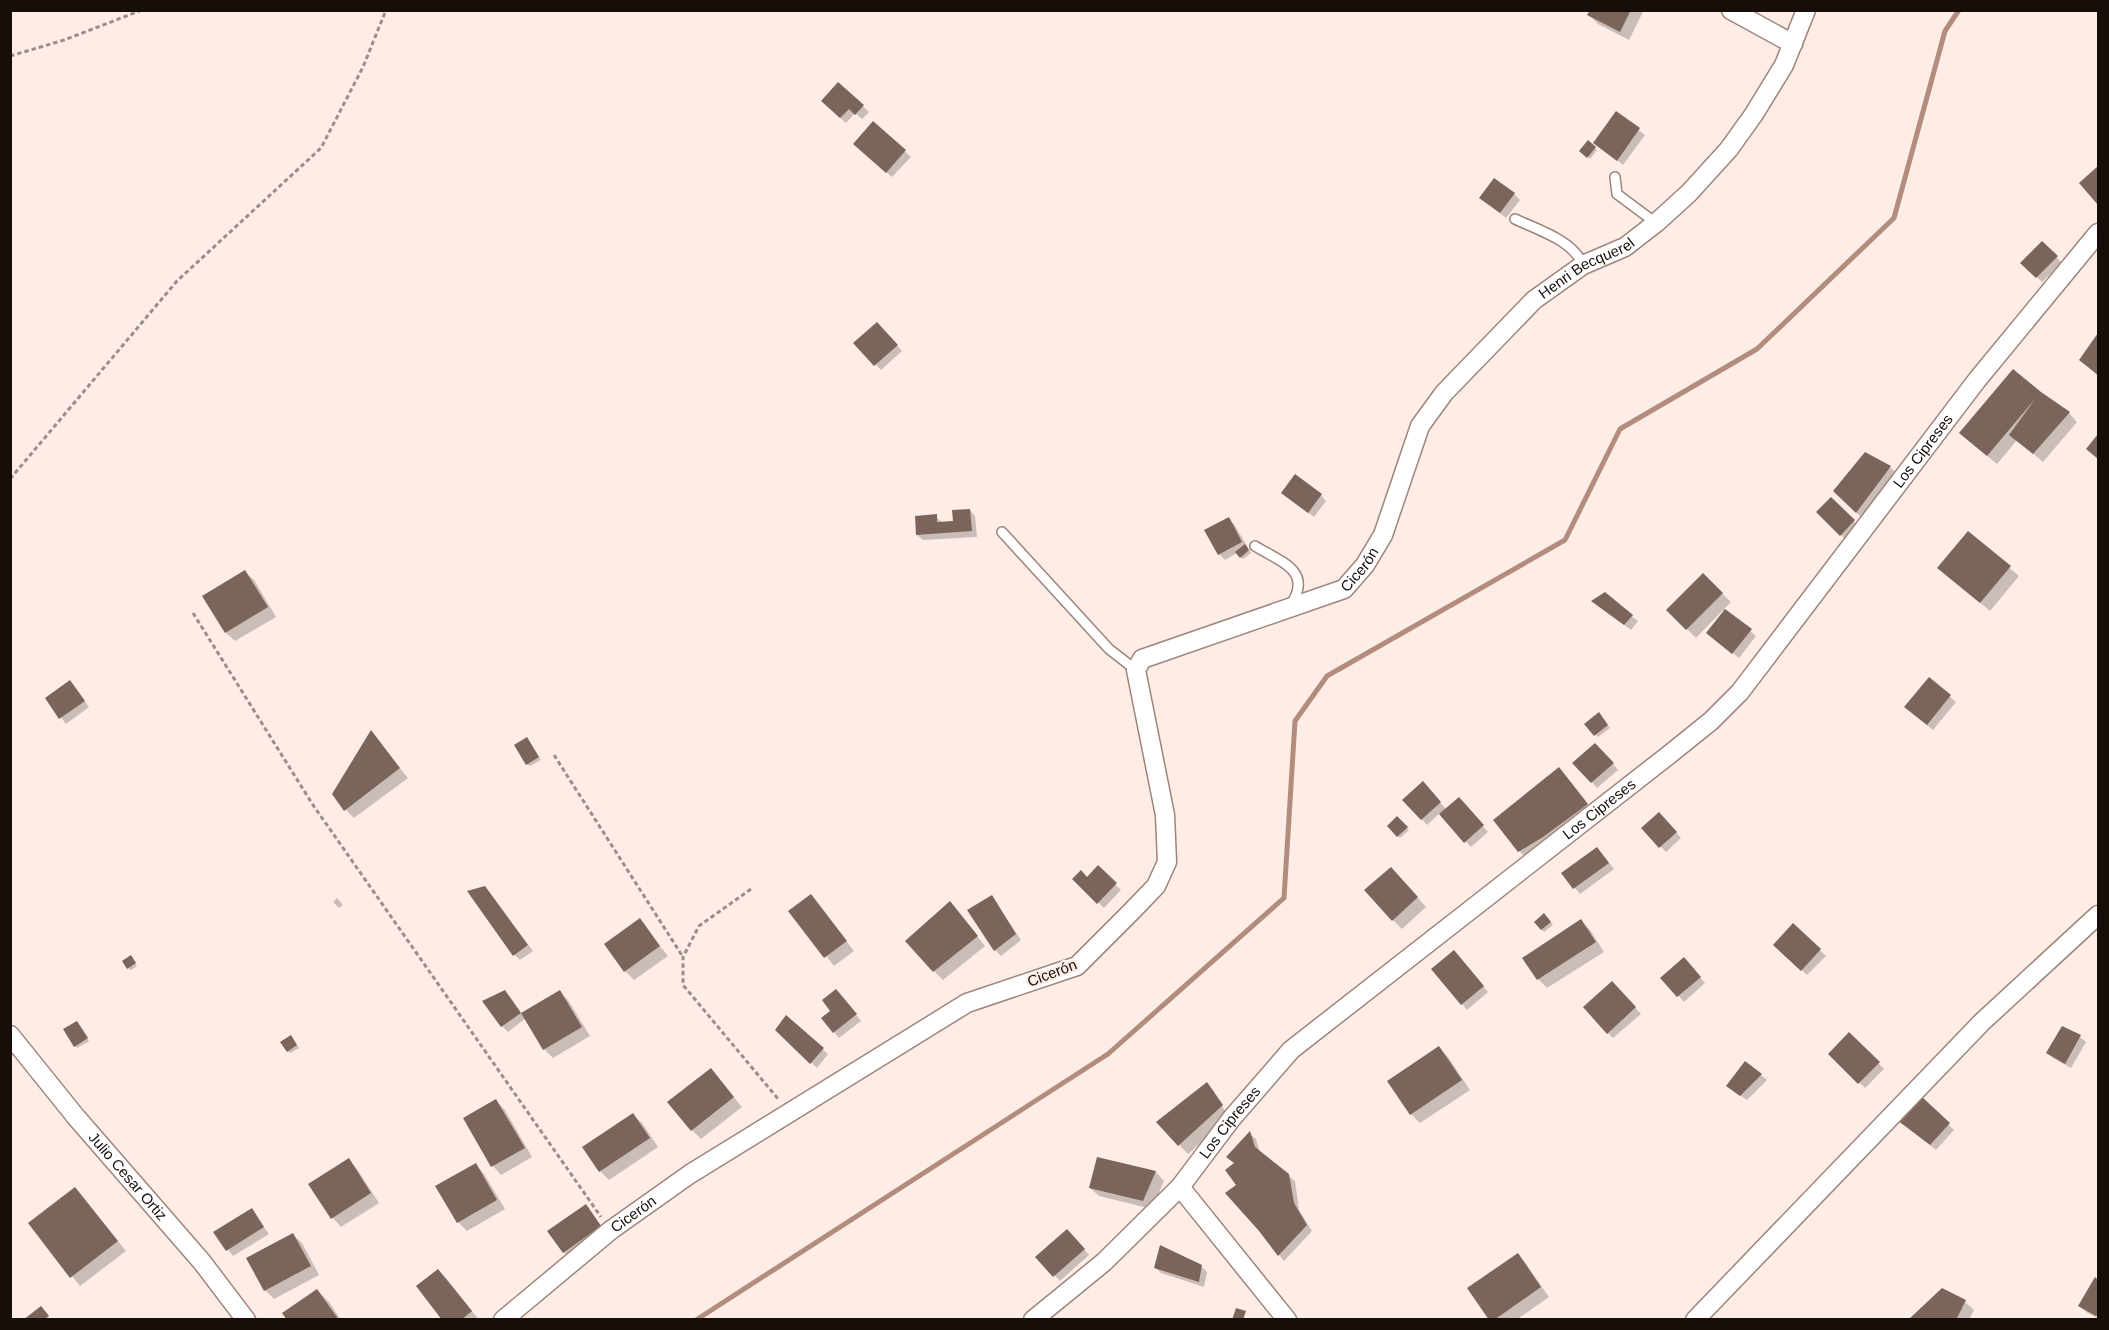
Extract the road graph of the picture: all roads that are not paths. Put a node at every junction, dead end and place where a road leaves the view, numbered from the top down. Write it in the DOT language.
graph roads {
  1 [pos="1731,10"];
  2 [pos="1806,10"];
  3 [pos="1793,44"];
  4 [pos="1615,177"];
  5 [pos="1515,219"];
  6 [pos="1656,223"];
  7 [pos="2098,233"];
  8 [pos="1583,265"];
  9 [pos="1002,532"];
  10 [pos="1383,535"];
  11 [pos="1255,546"];
  12 [pos="1288,608"];
  13 [pos="1136,670"];
  14 [pos="2098,915"];
  15 [pos="10,1035"];
  16 [pos="1180,1187"];
  17 [pos="246,1320"];
  18 [pos="504,1320"];
  19 [pos="1033,1320"];
  20 [pos="1287,1320"];
  21 [pos="1695,1320"];
  1 -- 3 [label="street"];
  2 -- 3 [label="street, Henri Becquerel"];
  3 -- 6 [label="street, Henri Becquerel"];
  4 -- 6 [label="lane"];
  5 -- 8 [label="lane"];
  6 -- 8 [label="street, Henri Becquerel"];
  7 -- 16 [label="street, Los Cipreses"];
  8 -- 10 [label="street, Henri Becquerel"];
  9 -- 13 [label="lane"];
  10 -- 12 [label="street, Cicerón"];
  11 -- 12 [label="lane"];
  12 -- 13 [label="street, Cicerón"];
  13 -- 18 [label="street, Cicerón"];
  14 -- 21 [label="street"];
  15 -- 17 [label="street, Julio Cesar Ortiz"];
  16 -- 19 [label="street, Los Cipreses"];
  16 -- 20 [label="street"];
}
